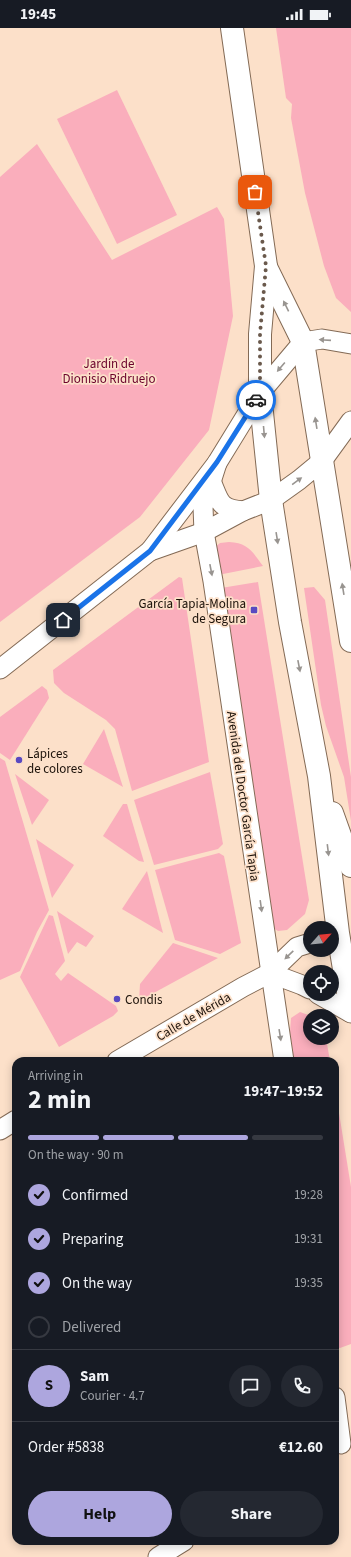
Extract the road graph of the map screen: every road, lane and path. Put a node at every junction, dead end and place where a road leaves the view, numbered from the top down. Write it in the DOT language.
graph roads {
  1 [pos="232,28"];
  2 [pos="266,266"];
  3 [pos="303,342"];
  4 [pos="350,346"];
  5 [pos="260,393"];
  6 [pos="351,421"];
  7 [pos="322,461"];
  8 [pos="217,462"];
  9 [pos="211,481"];
  10 [pos="271,500"];
  11 [pos="243,511"];
  12 [pos="204,532"];
  13 [pos="150,551"];
  14 [pos="351,641"];
  15 [pos="0,669"];
  16 [pos="319,776"];
  17 [pos="351,866"];
  18 [pos="334,921"];
  19 [pos="303,945"];
  20 [pos="339,954"];
  21 [pos="270,973"];
  22 [pos="303,986"];
  23 [pos="331,1001"];
  24 [pos="351,1012"];
  25 [pos="124,1057"];
  26 [pos="283,1057"];
  27 [pos="12,1122"];
  28 [pos="0,1130"];
  29 [pos="339,1415"];
  30 [pos="345,1442"];
  31 [pos="178,1545"];
  32 [pos="158,1557"];
  1 -- 2 [label="main road"];
  3 -- 2 [label="main road, one-way"];
  2 -- 5 [label="main road"];
  4 -- 3 [label="street, one-way"];
  3 -- 5 [label="street, one-way"];
  7 -- 3 [label="main road, one-way"];
  5 -- 8 [label="street"];
  5 -- 10 [label="main road, one-way"];
  6 -- 7 [label="street"];
  10 -- 7 [label="street, one-way"];
  14 -- 7 [label="main road, one-way"];
  8 -- 9 [label="street, Avenida del Doctor García Tapia"];
  8 -- 13 [label="street"];
  9 -- 11 [label="street"];
  9 -- 12 [label="street, Avenida del Doctor García Tapia"];
  10 -- 11 [label="street"];
  10 -- 16 [label="main road, one-way"];
  11 -- 12 [label="street"];
  12 -- 13 [label="street"];
  12 -- 21 [label="street, Avenida del Doctor García Tapia, one-way"];
  13 -- 15 [label="street"];
  16 -- 17 [label="main road"];
  16 -- 18 [label="main road, one-way"];
  19 -- 21 [label="street, Calle de Mérida, one-way"];
  20 -- 24 [label="main road"];
  21 -- 22 [label="street"];
  21 -- 25 [label="street, Calle de Mérida"];
  21 -- 26 [label="street, Avenida del Doctor García Tapia, one-way"];
  23 -- 24 [label="street"];
  27 -- 28 [label="street"];
  29 -- 30 [label="street"];
  31 -- 32 [label="street"];
}
